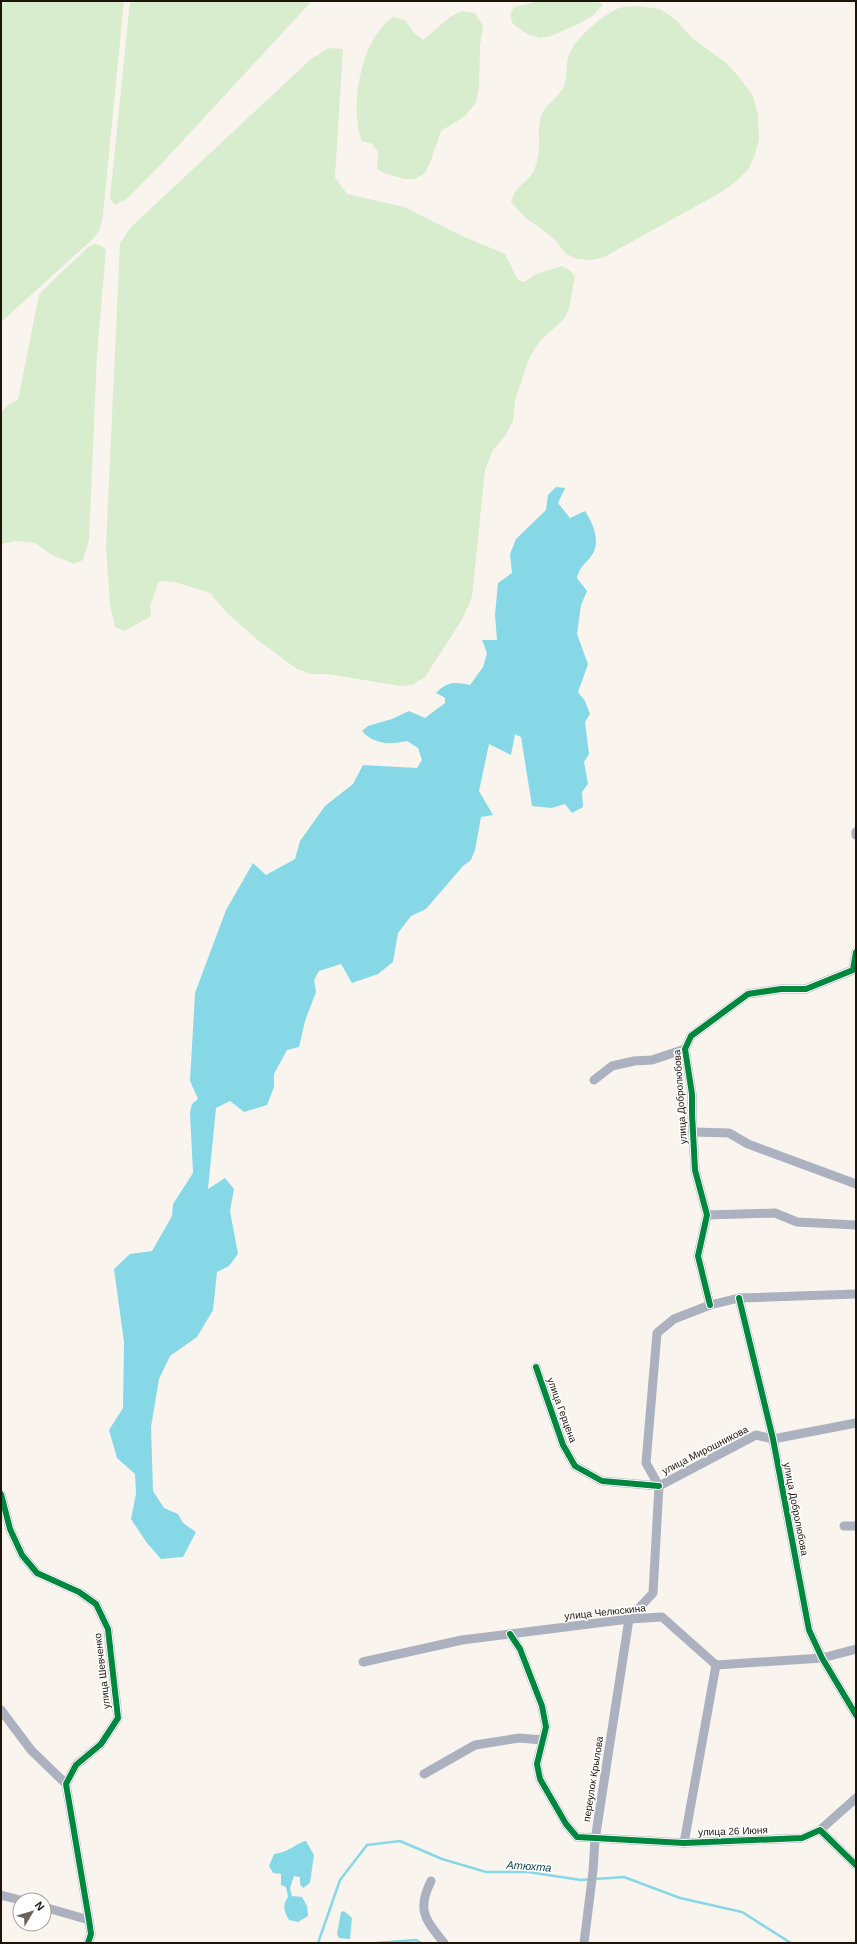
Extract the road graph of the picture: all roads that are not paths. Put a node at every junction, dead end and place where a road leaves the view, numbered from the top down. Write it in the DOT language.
graph roads {
  1 [pos="856,832"];
  2 [pos="856,835"];
  3 [pos="856,952"];
  4 [pos="854,973"];
  5 [pos="685,1049"];
  6 [pos="594,1080"];
  7 [pos="693,1132"];
  8 [pos="856,1184"];
  9 [pos="707,1214"];
  10 [pos="856,1226"];
  11 [pos="856,1294"];
  12 [pos="739,1298"];
  13 [pos="710,1305"];
  14 [pos="536,1367"];
  15 [pos="856,1423"];
  16 [pos="773,1439"];
  17 [pos="659,1486"];
  18 [pos="1,1494"];
  19 [pos="844,1526"];
  20 [pos="856,1526"];
  21 [pos="629,1618"];
  22 [pos="510,1634"];
  23 [pos="856,1649"];
  24 [pos="822,1658"];
  25 [pos="363,1662"];
  26 [pos="716,1665"];
  27 [pos="1,1710"];
  28 [pos="856,1715"];
  29 [pos="543,1740"];
  30 [pos="424,1774"];
  31 [pos="66,1784"];
  32 [pos="856,1798"];
  33 [pos="820,1830"];
  34 [pos="595,1840"];
  35 [pos="684,1843"];
  36 [pos="856,1865"];
  37 [pos="431,1881"];
  38 [pos="1,1895"];
  39 [pos="12,1898"];
  40 [pos="52,1909"];
  41 [pos="89,1920"];
  42 [pos="88,1943"];
  43 [pos="444,1943"];
  44 [pos="584,1943"];
  1 -- 2 [label="street"];
  3 -- 4 [label="street, улица Добролюбова"];
  4 -- 5 [label="street, улица Добролюбова"];
  5 -- 6 [label="street, улица Добролюбова"];
  5 -- 7 [label="street, улица Добролюбова"];
  7 -- 8 [label="street, улица Добролюбова"];
  7 -- 9 [label="street, улица Добролюбова"];
  9 -- 10 [label="street"];
  9 -- 13 [label="street, улица Добролюбова"];
  11 -- 12 [label="street"];
  12 -- 13 [label="street"];
  12 -- 16 [label="street, улица Добролюбова"];
  13 -- 17 [label="street"];
  14 -- 17 [label="street, улица Герцена"];
  15 -- 16 [label="street, улица Мирошникова"];
  16 -- 17 [label="street, улица Мирошникова"];
  16 -- 24 [label="street, улица Добролюбова"];
  17 -- 21 [label="street"];
  18 -- 31 [label="street, улица Шевченко"];
  19 -- 20 [label="street"];
  21 -- 22 [label="street, улица Челюскина"];
  21 -- 26 [label="street, улица Челюскина"];
  21 -- 34 [label="street, переулок Крылова"];
  22 -- 25 [label="street, улица Челюскина"];
  22 -- 29 [label="street, улица 26 Июня"];
  23 -- 24 [label="street"];
  24 -- 26 [label="street"];
  24 -- 28 [label="street, улица Добролюбова"];
  26 -- 35 [label="street"];
  27 -- 31 [label="street"];
  29 -- 30 [label="street"];
  29 -- 34 [label="street, улица 26 Июня"];
  31 -- 41 [label="street"];
  32 -- 33 [label="street, улица 26 Июня"];
  33 -- 35 [label="street, улица 26 Июня"];
  33 -- 36 [label="street"];
  34 -- 35 [label="street, улица 26 Июня"];
  34 -- 44 [label="street, переулок Крылова"];
  37 -- 43 [label="street"];
  38 -- 39 [label="street"];
  40 -- 41 [label="street"];
  41 -- 42 [label="street"];
}
